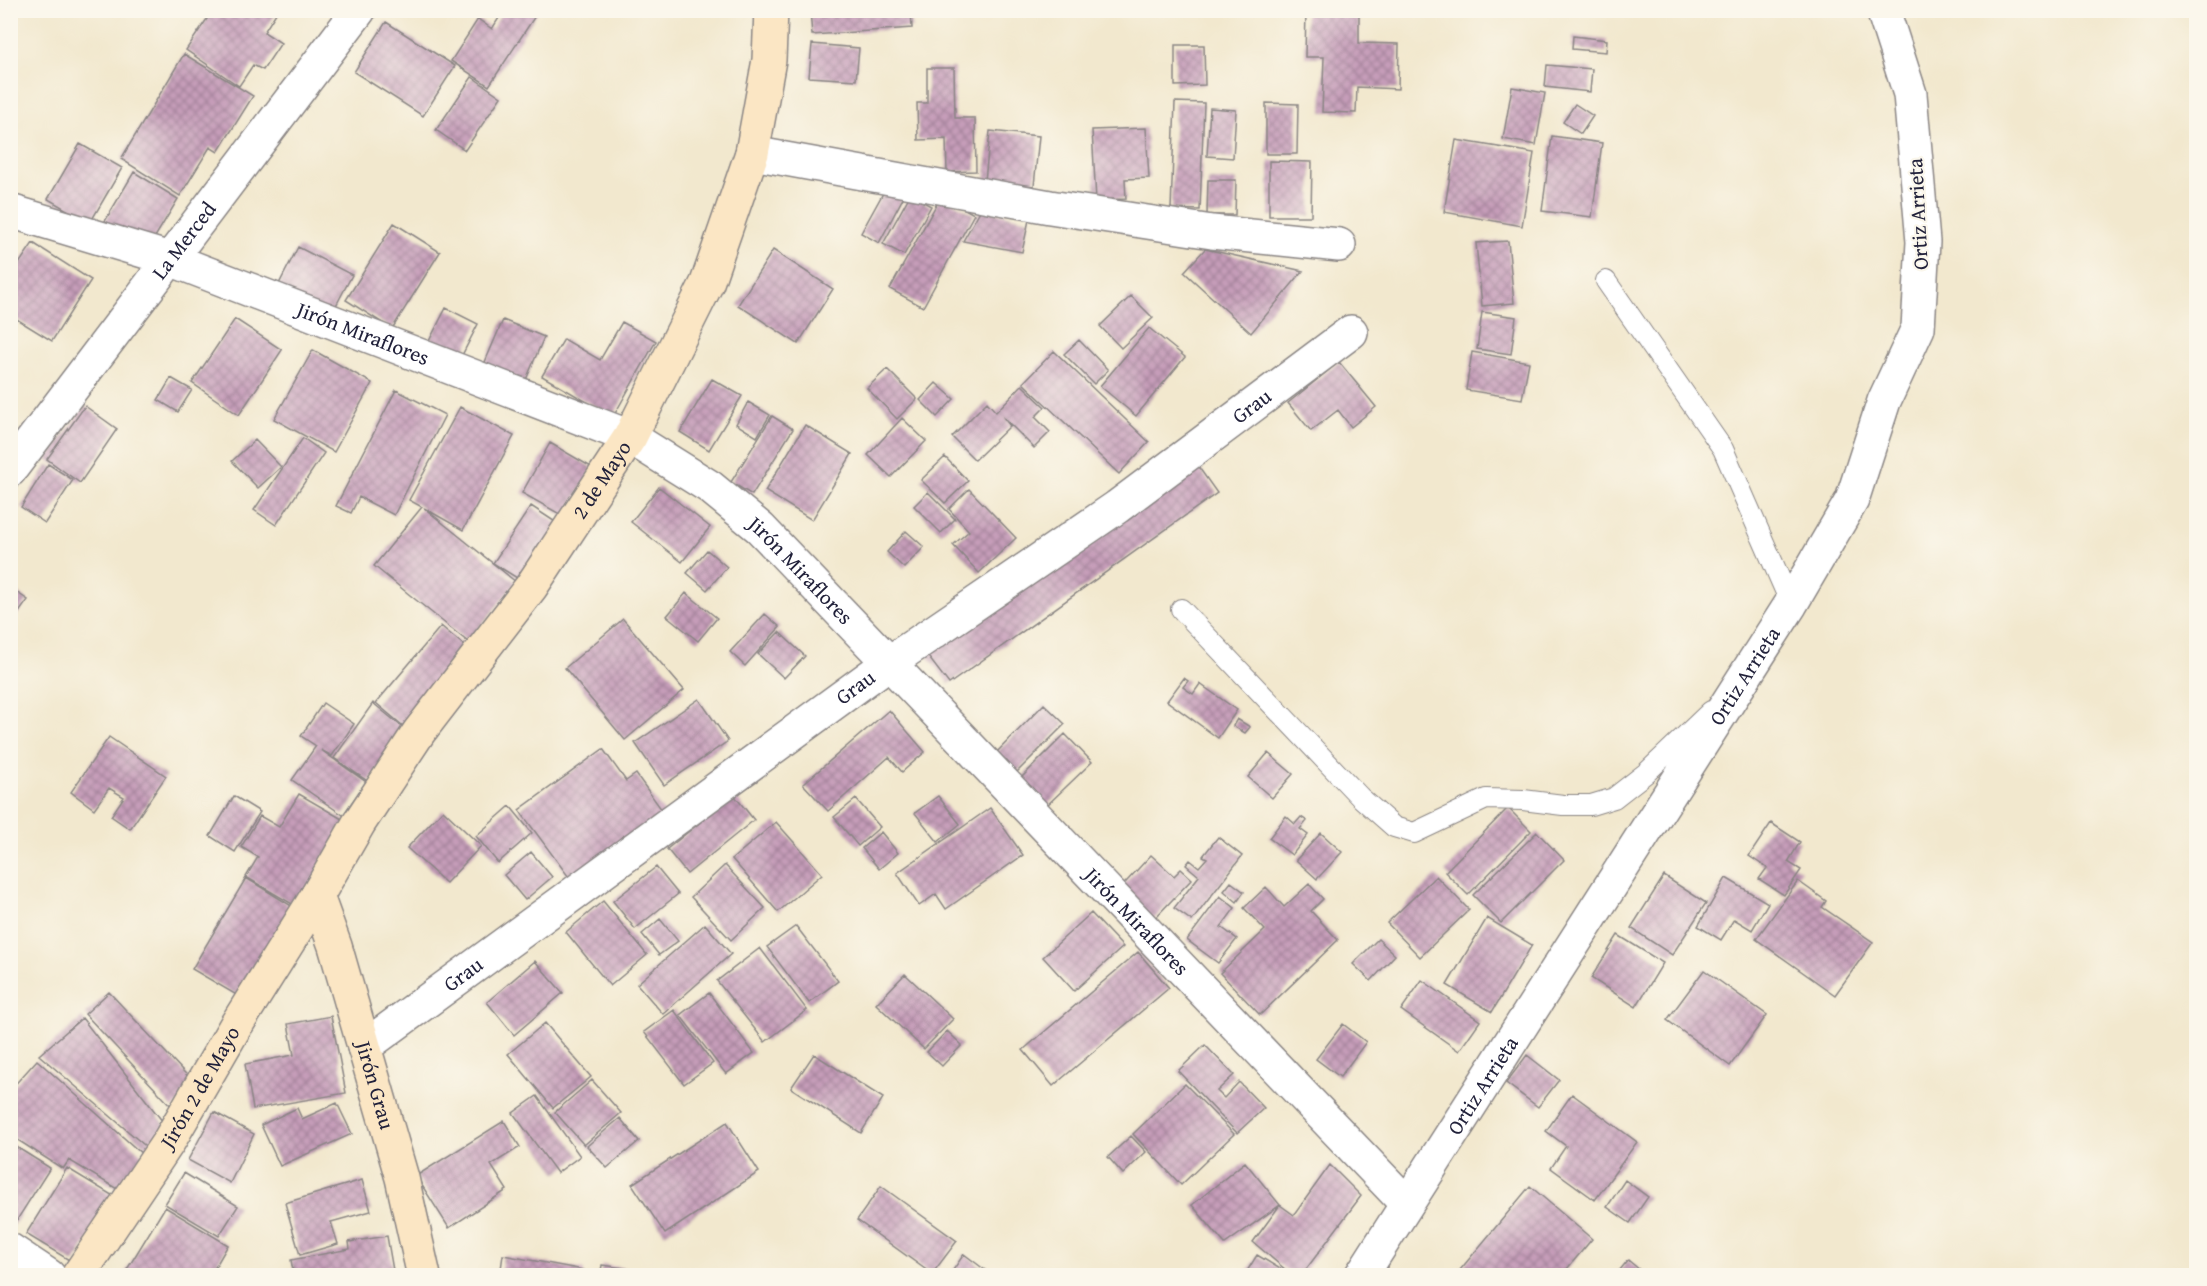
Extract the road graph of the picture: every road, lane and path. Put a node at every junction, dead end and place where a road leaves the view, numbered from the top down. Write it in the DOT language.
graph roads {
  1 [pos="359,10"];
  2 [pos="771,10"];
  3 [pos="1883,10"];
  4 [pos="752,153"];
  5 [pos="10,211"];
  6 [pos="1339,245"];
  7 [pos="170,259"];
  8 [pos="1606,281"];
  9 [pos="1351,332"];
  10 [pos="630,437"];
  11 [pos="10,470"];
  12 [pos="1791,604"];
  13 [pos="1181,609"];
  14 [pos="890,662"];
  15 [pos="1737,688"];
  16 [pos="317,896"];
  17 [pos="364,1047"];
  18 [pos="1406,1203"];
  19 [pos="10,1250"];
  20 [pos="49,1275"];
  21 [pos="78,1275"];
  22 [pos="424,1275"];
  23 [pos="1362,1275"];
  1 -- 7 [label="street, La Merced"];
  2 -- 4 [label="main road, 2 de Mayo"];
  3 -- 12 [label="street, Ortiz Arrieta"];
  4 -- 6 [label="street"];
  4 -- 10 [label="main road, 2 de Mayo"];
  5 -- 7 [label="street, Jirón Miraflores"];
  7 -- 10 [label="street, Jirón Miraflores"];
  7 -- 11 [label="street, La Merced"];
  8 -- 12 [label="lane"];
  9 -- 14 [label="street, Grau"];
  10 -- 14 [label="street, Jirón Miraflores"];
  10 -- 16 [label="main road, 2 de Mayo"];
  12 -- 15 [label="street, Ortiz Arrieta"];
  13 -- 15 [label="lane"];
  14 -- 17 [label="street, Grau"];
  14 -- 18 [label="street, Jirón Miraflores"];
  15 -- 18 [label="street, Ortiz Arrieta"];
  16 -- 17 [label="main road, Jirón Grau"];
  16 -- 21 [label="main road, Jirón 2 de Mayo"];
  17 -- 22 [label="main road, Jirón Grau"];
  18 -- 23 [label="street, Ortiz Arrieta"];
  19 -- 20 [label="street"];
}
